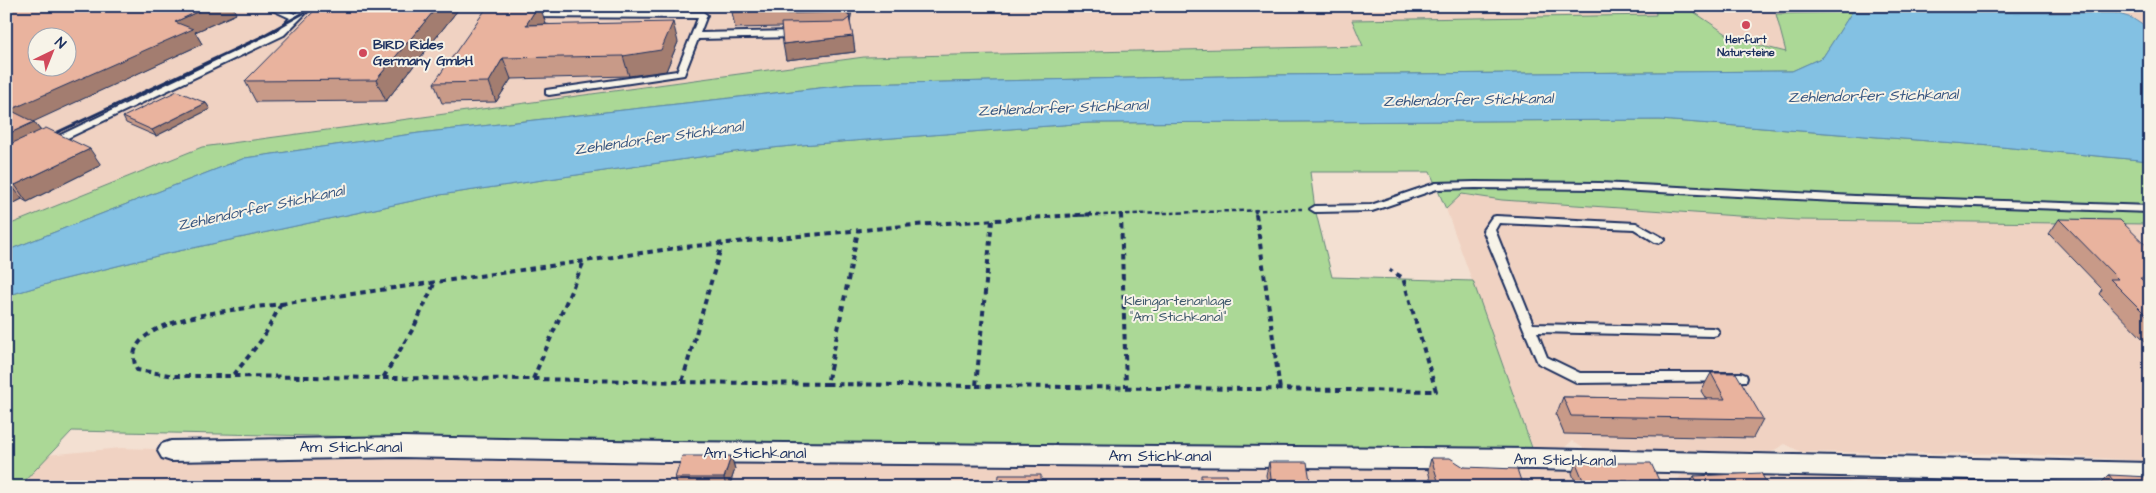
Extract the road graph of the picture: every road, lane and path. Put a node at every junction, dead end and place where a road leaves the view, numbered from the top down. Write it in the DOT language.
graph roads {
  1 [pos="268,6"];
  2 [pos="309,6"];
  3 [pos="522,15"];
  4 [pos="296,17"];
  5 [pos="808,34"];
  6 [pos="695,36"];
  7 [pos="549,92"];
  8 [pos="42,146"];
  9 [pos="1315,209"];
  10 [pos="2150,209"];
  11 [pos="1255,210"];
  12 [pos="1121,213"];
  13 [pos="992,220"];
  14 [pos="858,231"];
  15 [pos="1659,239"];
  16 [pos="722,244"];
  17 [pos="584,261"];
  18 [pos="1390,270"];
  19 [pos="435,282"];
  20 [pos="281,304"];
  21 [pos="1529,328"];
  22 [pos="1714,332"];
  23 [pos="233,376"];
  24 [pos="383,378"];
  25 [pos="1741,378"];
  26 [pos="533,379"];
  27 [pos="682,382"];
  28 [pos="827,384"];
  29 [pos="976,386"];
  30 [pos="1126,387"];
  31 [pos="1280,390"];
  32 [pos="171,451"];
  33 [pos="2150,473"];
  1 -- 4 [label="lane"];
  2 -- 4 [label="lane"];
  3 -- 6 [label="lane"];
  4 -- 8 [label="lane"];
  5 -- 6 [label="lane"];
  6 -- 7 [label="lane"];
  9 -- 10 [label="lane"];
  9 -- 11 [label="path"];
  11 -- 12 [label="path"];
  11 -- 31 [label="path"];
  12 -- 13 [label="path"];
  12 -- 30 [label="path"];
  13 -- 14 [label="path"];
  13 -- 29 [label="path"];
  14 -- 16 [label="path"];
  14 -- 28 [label="path"];
  15 -- 21 [label="lane"];
  16 -- 17 [label="path"];
  16 -- 27 [label="path"];
  17 -- 19 [label="path"];
  17 -- 26 [label="path"];
  18 -- 31 [label="path"];
  19 -- 20 [label="path"];
  19 -- 24 [label="path"];
  20 -- 23 [label="path"];
  20 -- 23 [label="path"];
  21 -- 22 [label="lane"];
  21 -- 25 [label="lane"];
  23 -- 24 [label="path"];
  24 -- 26 [label="path"];
  26 -- 27 [label="path"];
  27 -- 28 [label="path"];
  28 -- 29 [label="path"];
  29 -- 30 [label="path"];
  30 -- 31 [label="path"];
  32 -- 33 [label="street, Am Stichkanal"];
}
